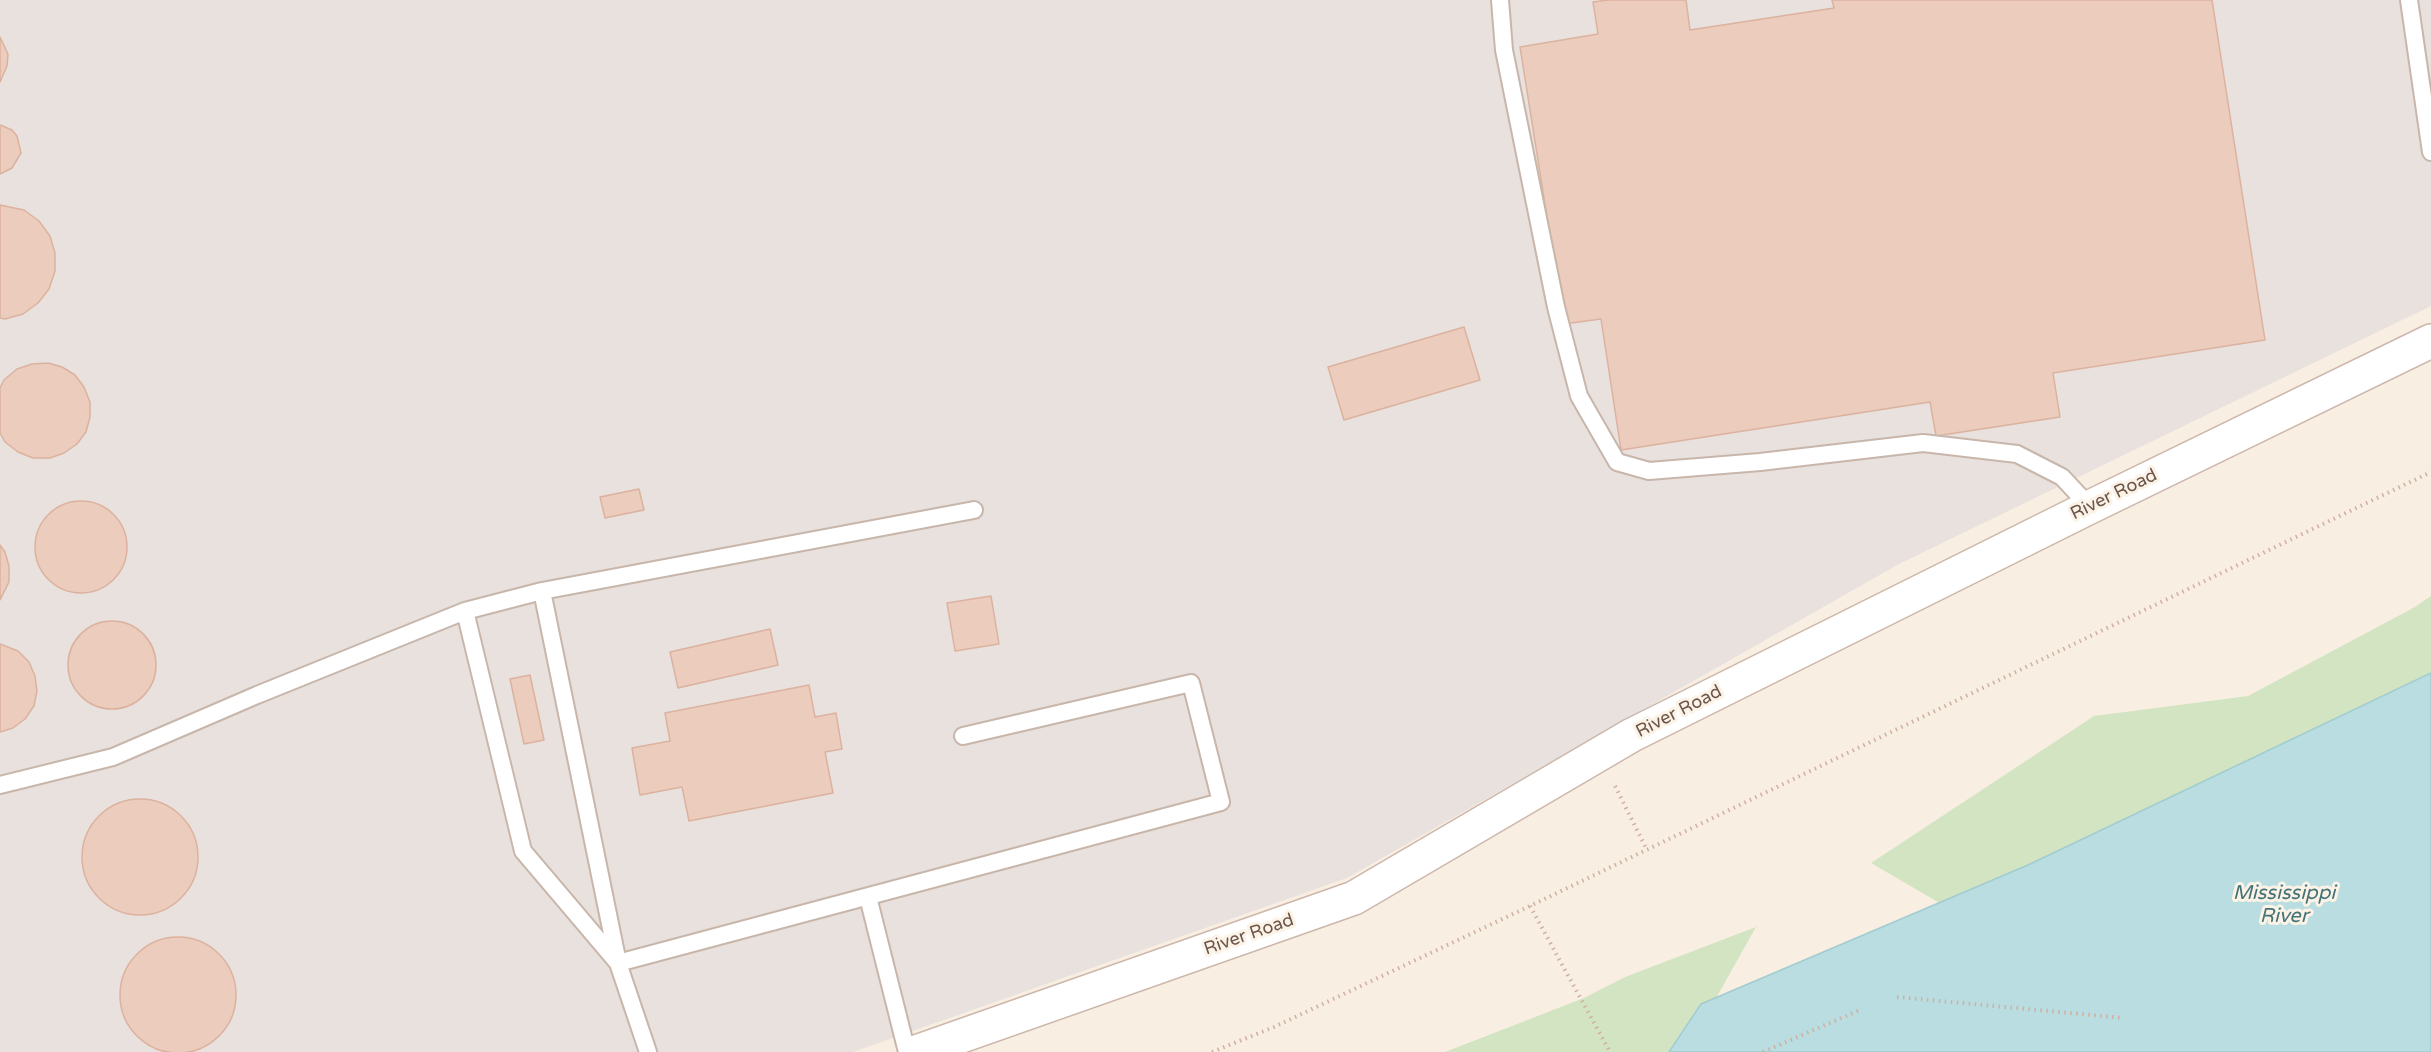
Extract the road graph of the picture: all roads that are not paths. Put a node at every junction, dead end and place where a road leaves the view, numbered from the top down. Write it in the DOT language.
graph roads {
  1 [pos="1500,0"];
  2 [pos="2409,0"];
  3 [pos="2431,152"];
  4 [pos="2431,341"];
  5 [pos="2090,507"];
  6 [pos="974,510"];
  7 [pos="542,591"];
  8 [pos="465,612"];
  9 [pos="963,736"];
  10 [pos="0,785"];
  11 [pos="868,897"];
  12 [pos="618,963"];
  13 [pos="648,1052"];
  14 [pos="907,1052"];
  15 [pos="916,1052"];
  1 -- 5 [label="lane"];
  2 -- 3 [label="lane"];
  4 -- 5 [label="main road, River Road"];
  5 -- 15 [label="main road, River Road"];
  6 -- 7 [label="lane"];
  7 -- 8 [label="lane"];
  7 -- 12 [label="lane"];
  8 -- 10 [label="lane"];
  8 -- 12 [label="lane"];
  9 -- 11 [label="lane"];
  11 -- 12 [label="lane"];
  11 -- 14 [label="lane"];
  12 -- 13 [label="lane"];
}
